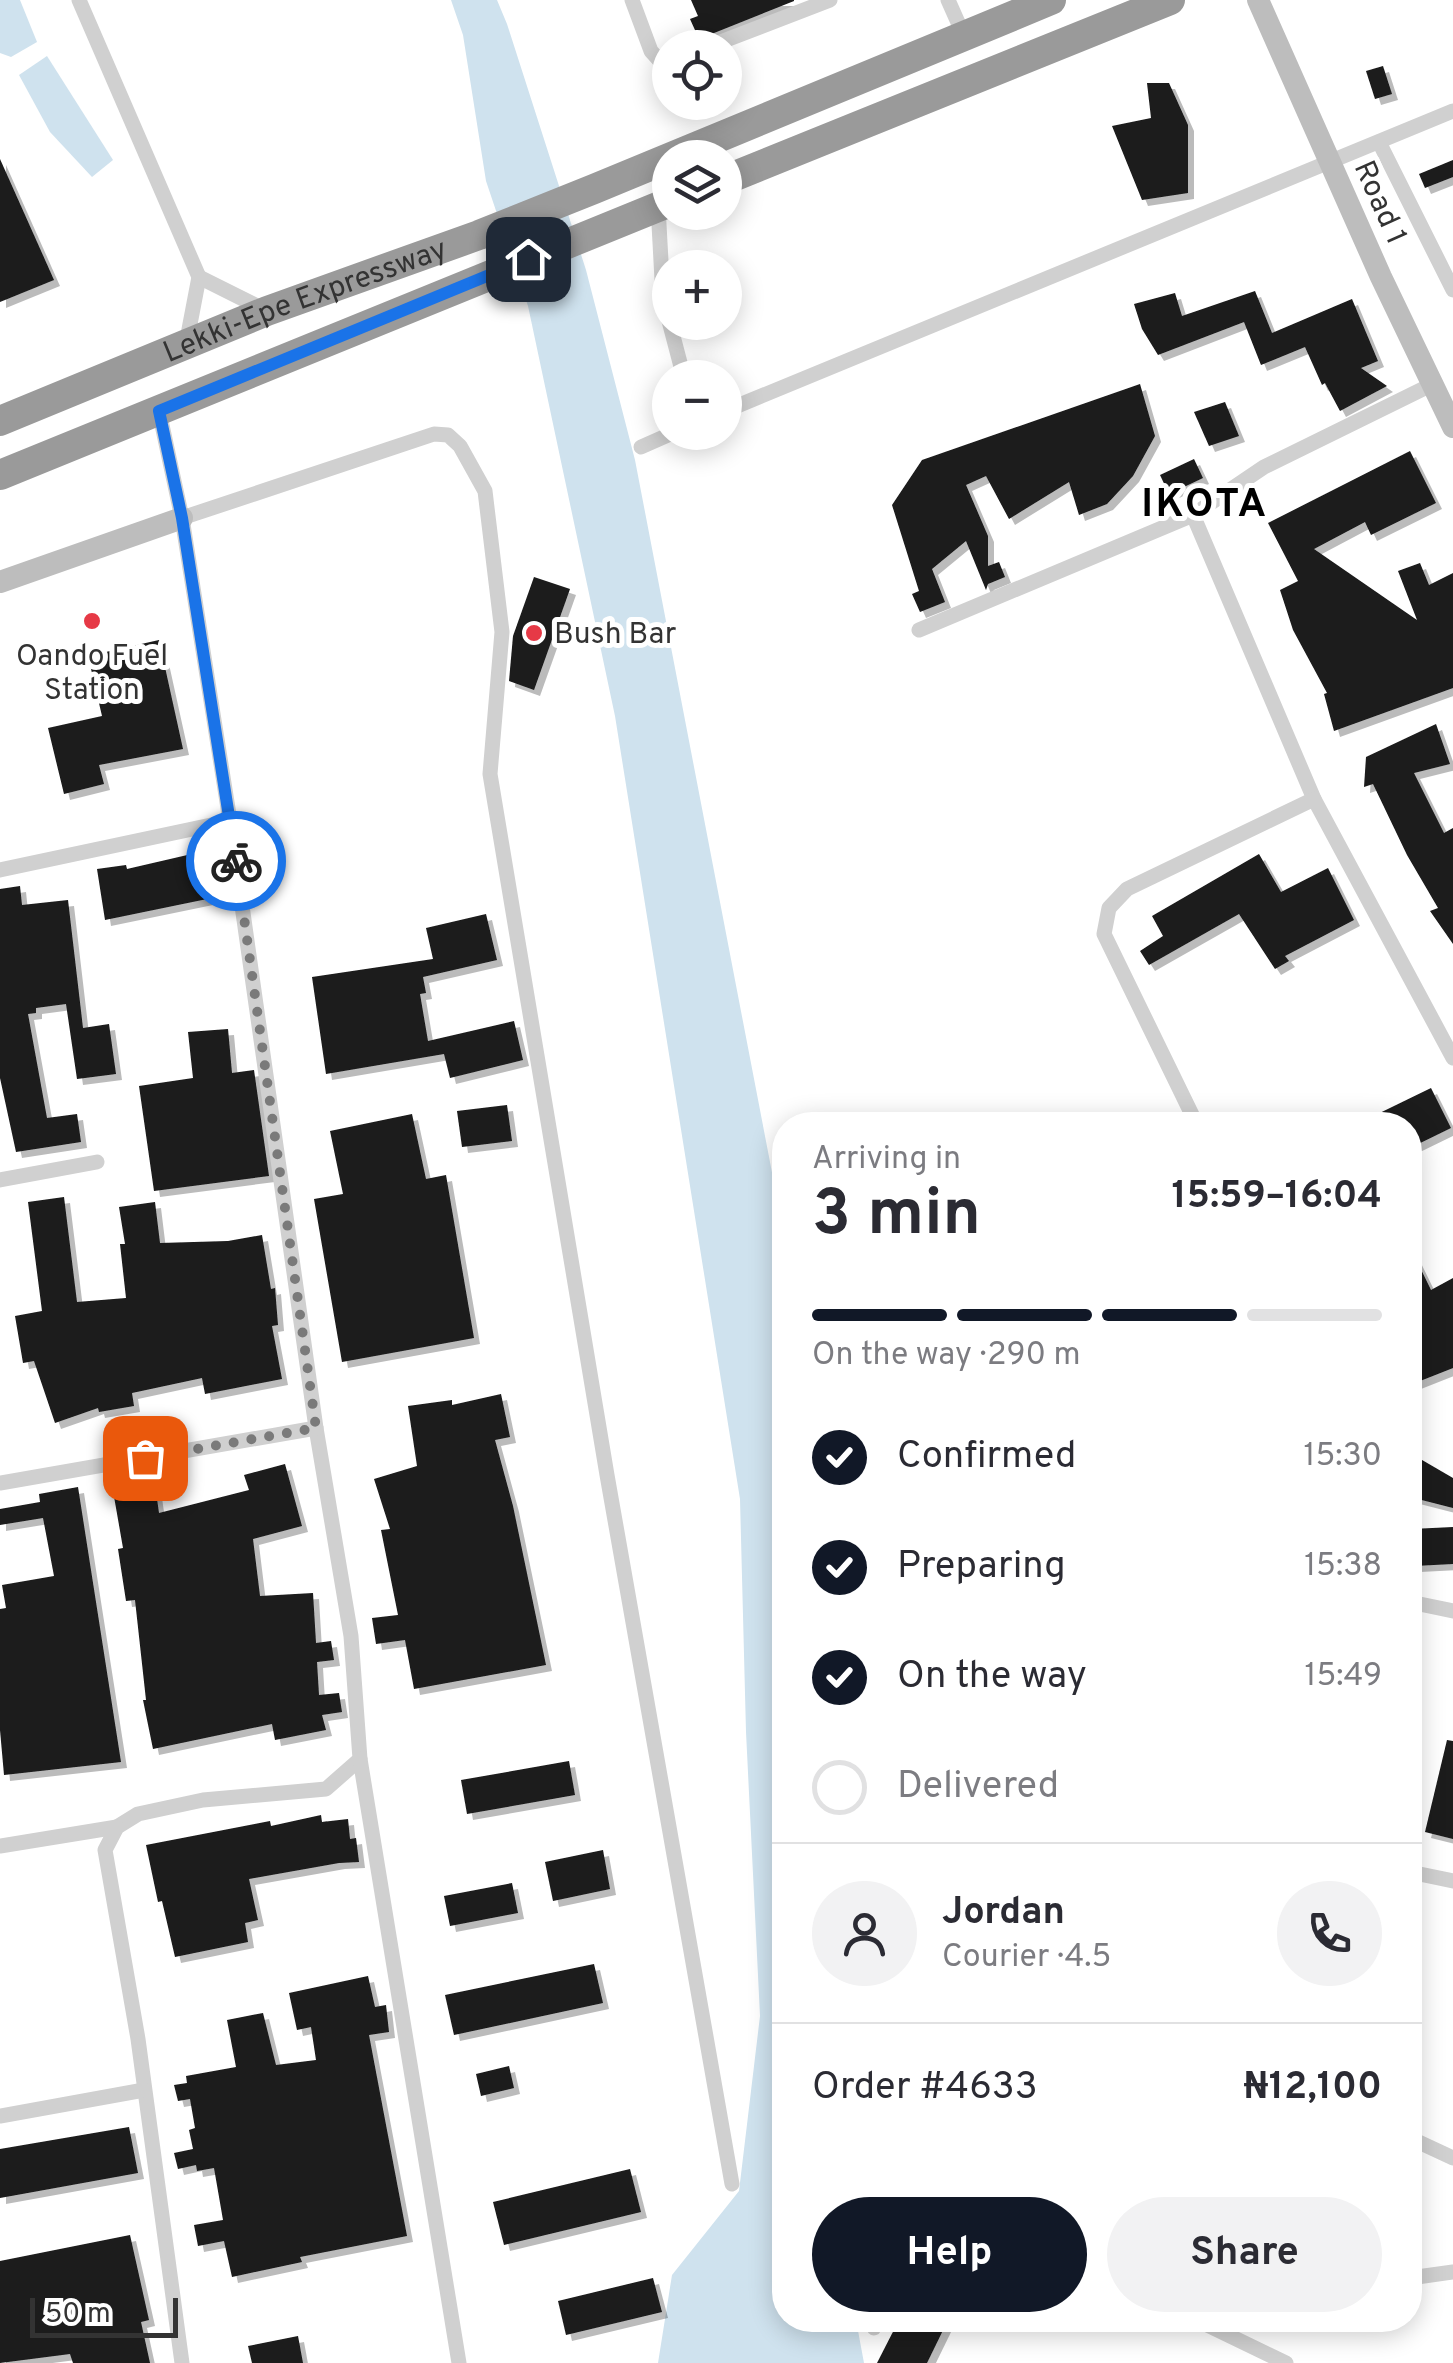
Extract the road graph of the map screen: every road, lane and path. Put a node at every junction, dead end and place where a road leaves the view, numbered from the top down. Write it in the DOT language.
graph roads {
  1 [pos="79,0"];
  2 [pos="632,0"];
  3 [pos="830,0"];
  4 [pos="1051,0"];
  5 [pos="1170,0"];
  6 [pos="1258,0"];
  7 [pos="951,1"];
  8 [pos="742,34"];
  9 [pos="964,36"];
  10 [pos="652,52"];
  11 [pos="1453,112"];
  12 [pos="1379,142"];
  13 [pos="1330,162"];
  14 [pos="742,173"];
  15 [pos="652,209"];
  16 [pos="663,230"];
  17 [pos="1453,244"];
  18 [pos="1436,253"];
  19 [pos="199,277"];
  20 [pos="1453,290"];
  21 [pos="267,311"];
  22 [pos="186,345"];
  23 [pos="679,360"];
  24 [pos="1432,384"];
  25 [pos="742,405"];
  26 [pos="159,411"];
  27 [pos="0,420"];
  28 [pos="1453,427"];
  29 [pos="652,442"];
  30 [pos="641,447"];
  31 [pos="0,475"];
  32 [pos="1192,515"];
  33 [pos="182,518"];
  34 [pos="0,582"];
  35 [pos="919,630"];
  36 [pos="1314,799"];
  37 [pos="230,821"];
  38 [pos="0,870"];
  39 [pos="1453,1058"];
  40 [pos="1191,1112"];
  41 [pos="96,1162"];
  42 [pos="0,1180"];
  43 [pos="316,1428"];
  44 [pos="0,1484"];
  45 [pos="1422,1605"];
  46 [pos="1453,1612"];
  47 [pos="360,1759"];
  48 [pos="116,1827"];
  49 [pos="0,1846"];
  50 [pos="1422,1875"];
  51 [pos="1453,1882"];
  52 [pos="144,2090"];
  53 [pos="0,2116"];
  54 [pos="1422,2144"];
  55 [pos="1453,2158"];
  56 [pos="732,2184"];
  57 [pos="1453,2272"];
  58 [pos="1422,2276"];
  59 [pos="1223,2332"];
  60 [pos="182,2363"];
  61 [pos="459,2363"];
  62 [pos="1286,2363"];
  1 -- 19 [label="street"];
  2 -- 10 [label="street"];
  3 -- 8 [label="street"];
  4 -- 9 [label="highway, Lekki-Epe Expressway"];
  5 -- 14 [label="highway"];
  6 -- 13 [label="street, Road 1"];
  7 -- 9 [label="street"];
  9 -- 21 [label="highway, Lekki-Epe Expressway"];
  11 -- 12 [label="street"];
  12 -- 13 [label="street"];
  12 -- 18 [label="street"];
  13 -- 24 [label="street, Road 1"];
  13 -- 25 [label="street"];
  15 -- 26 [label="highway, Lekki-Epe Expressway"];
  16 -- 23 [label="street"];
  17 -- 18 [label="street"];
  18 -- 20 [label="street"];
  19 -- 21 [label="street"];
  19 -- 22 [label="street"];
  21 -- 22 [label="highway, Lekki-Epe Expressway"];
  22 -- 27 [label="highway, Lekki-Epe Expressway"];
  24 -- 28 [label="street, Road 1"];
  24 -- 32 [label="street"];
  26 -- 31 [label="highway, Lekki-Epe Expressway"];
  26 -- 33 [label="street"];
  29 -- 30 [label="street"];
  32 -- 35 [label="street"];
  32 -- 36 [label="street"];
  33 -- 34 [label="street"];
  33 -- 37 [label="street"];
  33 -- 56 [label="street"];
  36 -- 39 [label="street"];
  36 -- 40 [label="street"];
  37 -- 38 [label="street"];
  37 -- 43 [label="street"];
  41 -- 42 [label="street"];
  43 -- 44 [label="street"];
  43 -- 47 [label="street"];
  45 -- 46 [label="street"];
  47 -- 48 [label="street"];
  47 -- 61 [label="street"];
  48 -- 49 [label="street"];
  48 -- 52 [label="street"];
  50 -- 51 [label="street"];
  52 -- 53 [label="street"];
  52 -- 60 [label="street"];
  54 -- 55 [label="street"];
  57 -- 58 [label="street"];
  59 -- 62 [label="street"];
}
